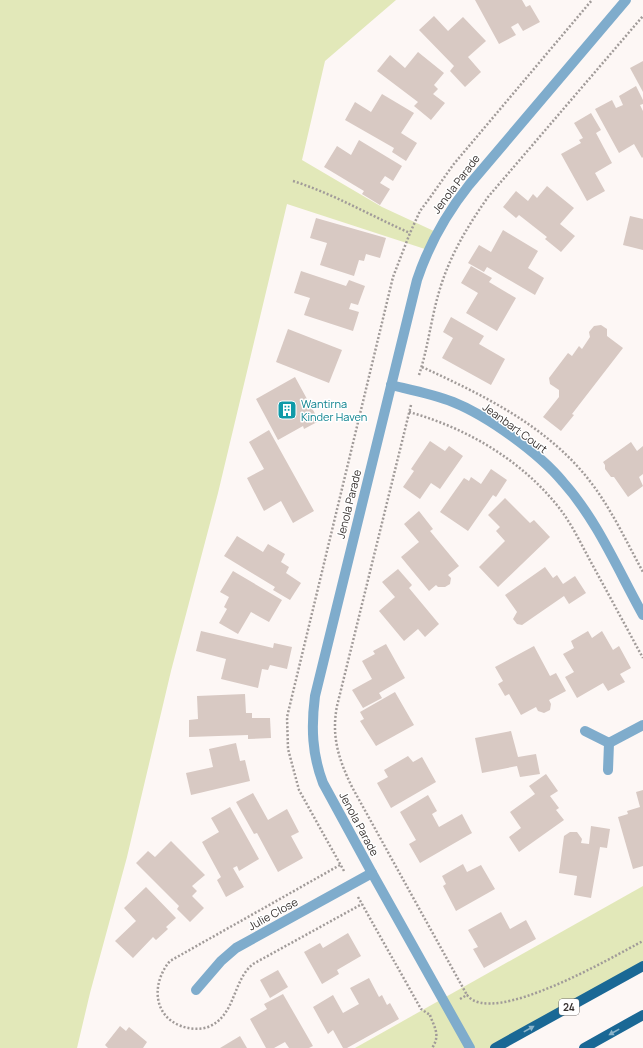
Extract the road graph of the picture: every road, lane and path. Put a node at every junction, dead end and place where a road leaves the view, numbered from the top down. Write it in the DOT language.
graph roads {
  1 [pos="626,0"];
  2 [pos="643,16"];
  3 [pos="293,181"];
  4 [pos="410,233"];
  5 [pos="418,378"];
  6 [pos="391,385"];
  7 [pos="411,404"];
  8 [pos="409,412"];
  9 [pos="643,615"];
  10 [pos="643,658"];
  11 [pos="643,725"];
  12 [pos="585,731"];
  13 [pos="609,743"];
  14 [pos="608,770"];
  15 [pos="372,873"];
  16 [pos="357,895"];
  17 [pos="643,940"];
  18 [pos="643,966"];
  19 [pos="196,990"];
  20 [pos="467,995"];
  21 [pos="458,1000"];
  22 [pos="436,1012"];
  23 [pos="430,1015"];
  24 [pos="643,1016"];
  25 [pos="432,1048"];
  26 [pos="470,1048"];
  27 [pos="495,1048"];
  28 [pos="584,1048"];
  1 -- 6 [label="street, Jenola Parade"];
  2 -- 5 [label="path"];
  3 -- 4 [label="path"];
  6 -- 9 [label="street, Jeanbart Court"];
  6 -- 15 [label="street, Jenola Parade"];
  7 -- 8 [label="path"];
  8 -- 10 [label="path"];
  8 -- 20 [label="path"];
  11 -- 13 [label="street"];
  12 -- 13 [label="street"];
  13 -- 14 [label="street"];
  15 -- 19 [label="street, Julie Close"];
  15 -- 26 [label="street, Jenola Parade"];
  16 -- 23 [label="path"];
  17 -- 20 [label="path"];
  27 -- 18 [label="main road, 24, one-way"];
  20 -- 21 [label="path"];
  22 -- 23 [label="path"];
  23 -- 25 [label="path"];
  24 -- 28 [label="main road, one-way"];
}
